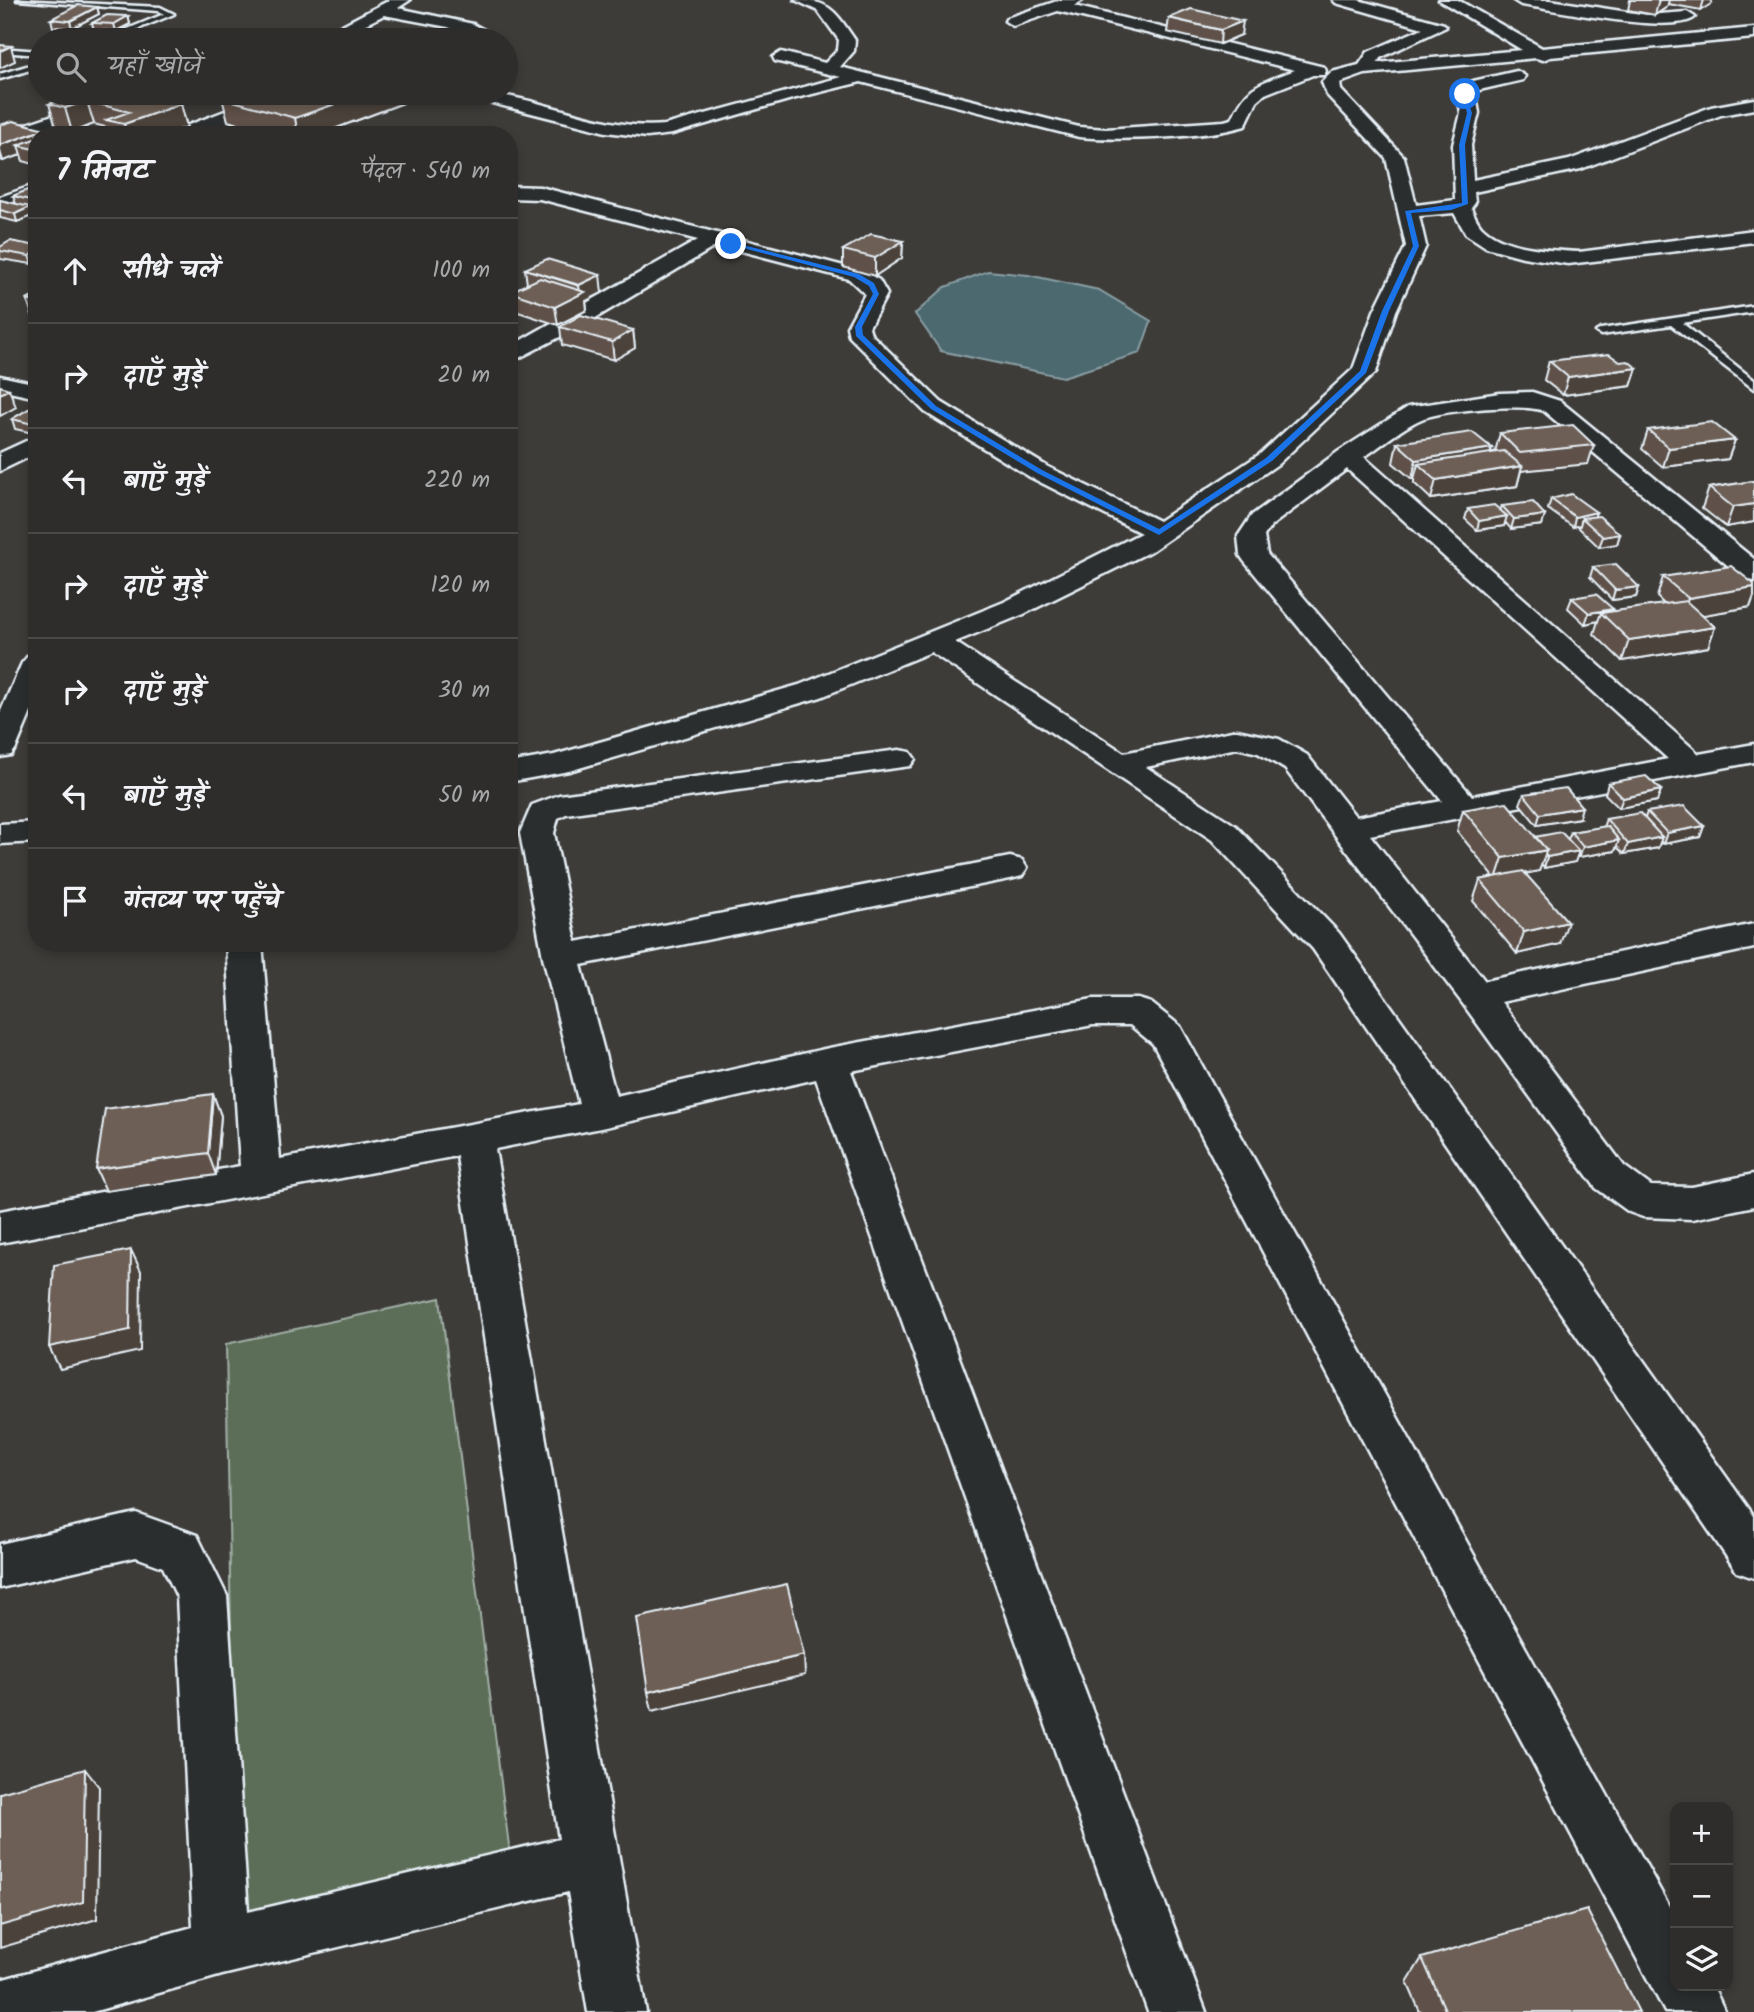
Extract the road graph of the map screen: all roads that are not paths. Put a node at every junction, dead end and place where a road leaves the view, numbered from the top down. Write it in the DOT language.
graph roads {
  1 [pos="21,0"];
  2 [pos="403,0"];
  3 [pos="803,0"];
  4 [pos="1075,0"];
  5 [pos="1342,0"];
  6 [pos="1447,0"];
  7 [pos="1521,0"];
  8 [pos="1579,5"];
  9 [pos="1057,6"];
  10 [pos="382,10"];
  11 [pos="1703,15"];
  12 [pos="1013,21"];
  13 [pos="135,28"];
  14 [pos="345,28"];
  15 [pos="465,28"];
  16 [pos="1754,33"];
  17 [pos="1754,46"];
  18 [pos="0,50"];
  19 [pos="28,52"];
  20 [pos="1544,55"];
  21 [pos="1707,56"];
  22 [pos="781,57"];
  23 [pos="28,68"];
  24 [pos="828,69"];
  25 [pos="1310,70"];
  26 [pos="1353,72"];
  27 [pos="1534,74"];
  28 [pos="0,77"];
  29 [pos="863,78"];
  30 [pos="518,104"];
  31 [pos="1754,104"];
  32 [pos="253,105"];
  33 [pos="94,106"];
  34 [pos="215,121"];
  35 [pos="37,126"];
  36 [pos="202,126"];
  37 [pos="228,126"];
  38 [pos="28,129"];
  39 [pos="0,139"];
  40 [pos="518,192"];
  41 [pos="28,193"];
  42 [pos="1462,197"];
  43 [pos="0,204"];
  44 [pos="1408,211"];
  45 [pos="1754,236"];
  46 [pos="714,239"];
  47 [pos="1754,309"];
  48 [pos="1673,321"];
  49 [pos="1601,332"];
  50 [pos="518,351"];
  51 [pos="0,383"];
  52 [pos="1754,386"];
  53 [pos="28,389"];
  54 [pos="28,448"];
  55 [pos="1348,456"];
  56 [pos="0,463"];
  57 [pos="1159,532"];
  58 [pos="1754,573"];
  59 [pos="933,641"];
  60 [pos="28,684"];
  61 [pos="0,748"];
  62 [pos="1754,753"];
  63 [pos="899,758"];
  64 [pos="1119,763"];
  65 [pos="1693,765"];
  66 [pos="518,771"];
  67 [pos="1464,807"];
  68 [pos="1348,829"];
  69 [pos="28,832"];
  70 [pos="0,834"];
  71 [pos="1010,868"];
  72 [pos="1754,936"];
  73 [pos="245,952"];
  74 [pos="561,957"];
  75 [pos="1476,995"];
  76 [pos="829,1062"];
  77 [pos="601,1114"];
  78 [pos="474,1139"];
  79 [pos="261,1178"];
  80 [pos="1754,1190"];
  81 [pos="0,1227"];
  82 [pos="1754,1556"];
  83 [pos="0,1566"];
  84 [pos="590,1859"];
  85 [pos="222,1947"];
  86 [pos="1670,1964"];
  87 [pos="1685,1991"];
  88 [pos="0,2009"];
  89 [pos="617,2012"];
  90 [pos="1177,2012"];
  91 [pos="1696,2012"];
  1 -- 13 [label="lane"];
  2 -- 10 [label="street"];
  3 -- 24 [label="street"];
  4 -- 9 [label="street"];
  5 -- 26 [label="street"];
  6 -- 20 [label="street"];
  7 -- 8 [label="street"];
  8 -- 11 [label="street"];
  9 -- 12 [label="street"];
  9 -- 25 [label="street"];
  10 -- 14 [label="street"];
  10 -- 15 [label="street"];
  16 -- 20 [label="street"];
  17 -- 21 [label="street"];
  18 -- 19 [label="lane"];
  20 -- 26 [label="street"];
  22 -- 24 [label="street"];
  23 -- 28 [label="lane"];
  24 -- 29 [label="street"];
  25 -- 26 [label="street"];
  25 -- 29 [label="street"];
  26 -- 44 [label="street"];
  27 -- 42 [label="street"];
  29 -- 30 [label="street"];
  31 -- 42 [label="street"];
  32 -- 34 [label="street"];
  33 -- 35 [label="street"];
  34 -- 36 [label="street"];
  34 -- 37 [label="street"];
  38 -- 39 [label="street"];
  40 -- 46 [label="street"];
  41 -- 43 [label="street"];
  42 -- 44 [label="street"];
  42 -- 45 [label="street"];
  44 -- 57 [label="street"];
  46 -- 50 [label="street"];
  46 -- 57 [label="street"];
  47 -- 48 [label="lane"];
  48 -- 49 [label="lane"];
  48 -- 52 [label="lane"];
  51 -- 53 [label="street"];
  54 -- 56 [label="street"];
  55 -- 58 [label="street"];
  55 -- 65 [label="street"];
  55 -- 67 [label="street"];
  57 -- 59 [label="street"];
  59 -- 64 [label="street"];
  59 -- 66 [label="street"];
  60 -- 61 [label="street"];
  62 -- 65 [label="street"];
  63 -- 74 [label="street"];
  64 -- 68 [label="street"];
  64 -- 82 [label="street"];
  65 -- 67 [label="street"];
  67 -- 68 [label="street"];
  68 -- 75 [label="street"];
  69 -- 70 [label="street"];
  71 -- 74 [label="street"];
  72 -- 75 [label="street"];
  73 -- 79 [label="street"];
  74 -- 77 [label="street"];
  75 -- 80 [label="street"];
  76 -- 77 [label="street"];
  76 -- 86 [label="street"];
  76 -- 90 [label="street"];
  77 -- 78 [label="street"];
  78 -- 79 [label="street"];
  78 -- 84 [label="street"];
  79 -- 81 [label="street"];
  83 -- 85 [label="street"];
  84 -- 85 [label="street"];
  84 -- 89 [label="street"];
  85 -- 88 [label="street"];
  87 -- 91 [label="street"];
}
